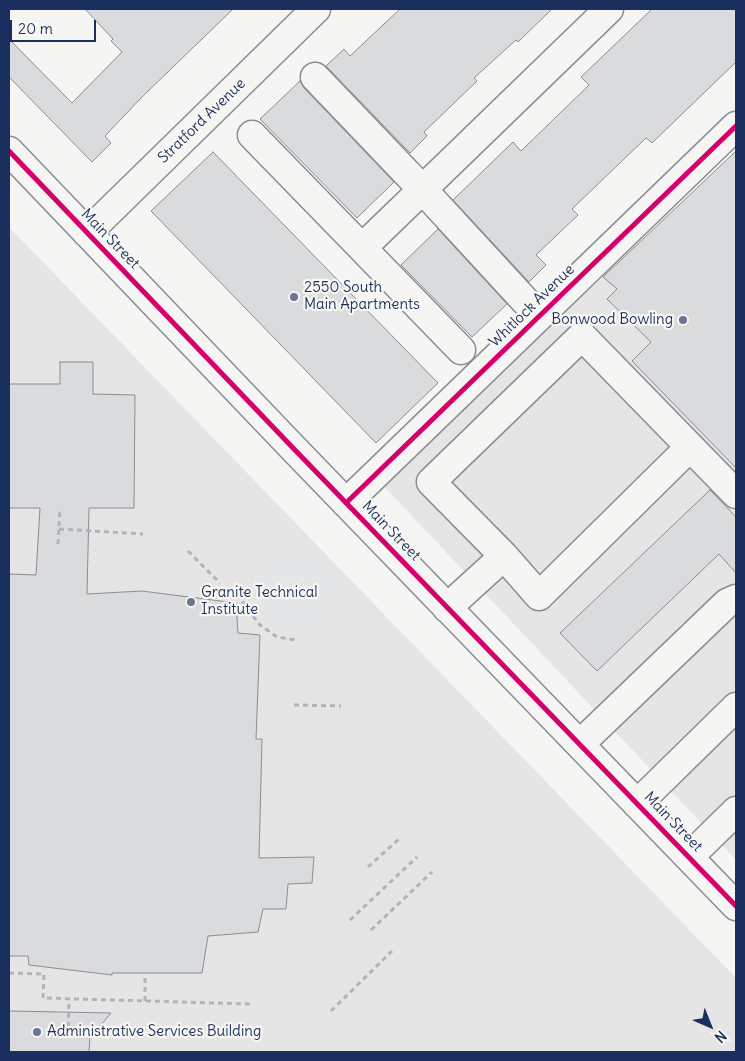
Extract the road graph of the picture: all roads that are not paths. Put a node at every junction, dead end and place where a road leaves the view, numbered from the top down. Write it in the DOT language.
graph roads {
  1 [pos="316,9"];
  2 [pos="610,9"];
  3 [pos="315,77"];
  4 [pos="736,126"];
  5 [pos="252,135"];
  6 [pos="9,151"];
  7 [pos="423,190"];
  8 [pos="86,233"];
  9 [pos="362,248"];
  10 [pos="540,316"];
  11 [pos="461,350"];
  12 [pos="690,447"];
  13 [pos="734,489"];
  14 [pos="346,503"];
  15 [pos="504,556"];
  16 [pos="736,599"];
  17 [pos="447,608"];
  18 [pos="736,708"];
  19 [pos="580,744"];
  20 [pos="637,804"];
  21 [pos="736,812"];
  22 [pos="689,857"];
  23 [pos="736,906"];
  1 -- 8 [label="street, Stratford Avenue"];
  2 -- 7 [label="street"];
  3 -- 7 [label="street"];
  4 -- 10 [label="street, Whitlock Avenue"];
  5 -- 9 [label="street"];
  6 -- 8 [label="street, Main Street"];
  7 -- 9 [label="street"];
  7 -- 10 [label="street"];
  8 -- 14 [label="street, Main Street"];
  9 -- 11 [label="street"];
  10 -- 14 [label="street, Whitlock Avenue"];
  12 -- 13 [label="street"];
  12 -- 15 [label="street"];
  12 -- 15 [label="street"];
  14 -- 17 [label="street, Main Street"];
  15 -- 17 [label="street"];
  16 -- 19 [label="street"];
  17 -- 19 [label="street, Main Street"];
  18 -- 20 [label="street"];
  19 -- 20 [label="street, Main Street"];
  20 -- 22 [label="street, Main Street"];
  21 -- 22 [label="street"];
  22 -- 23 [label="street, Main Street"];
}
